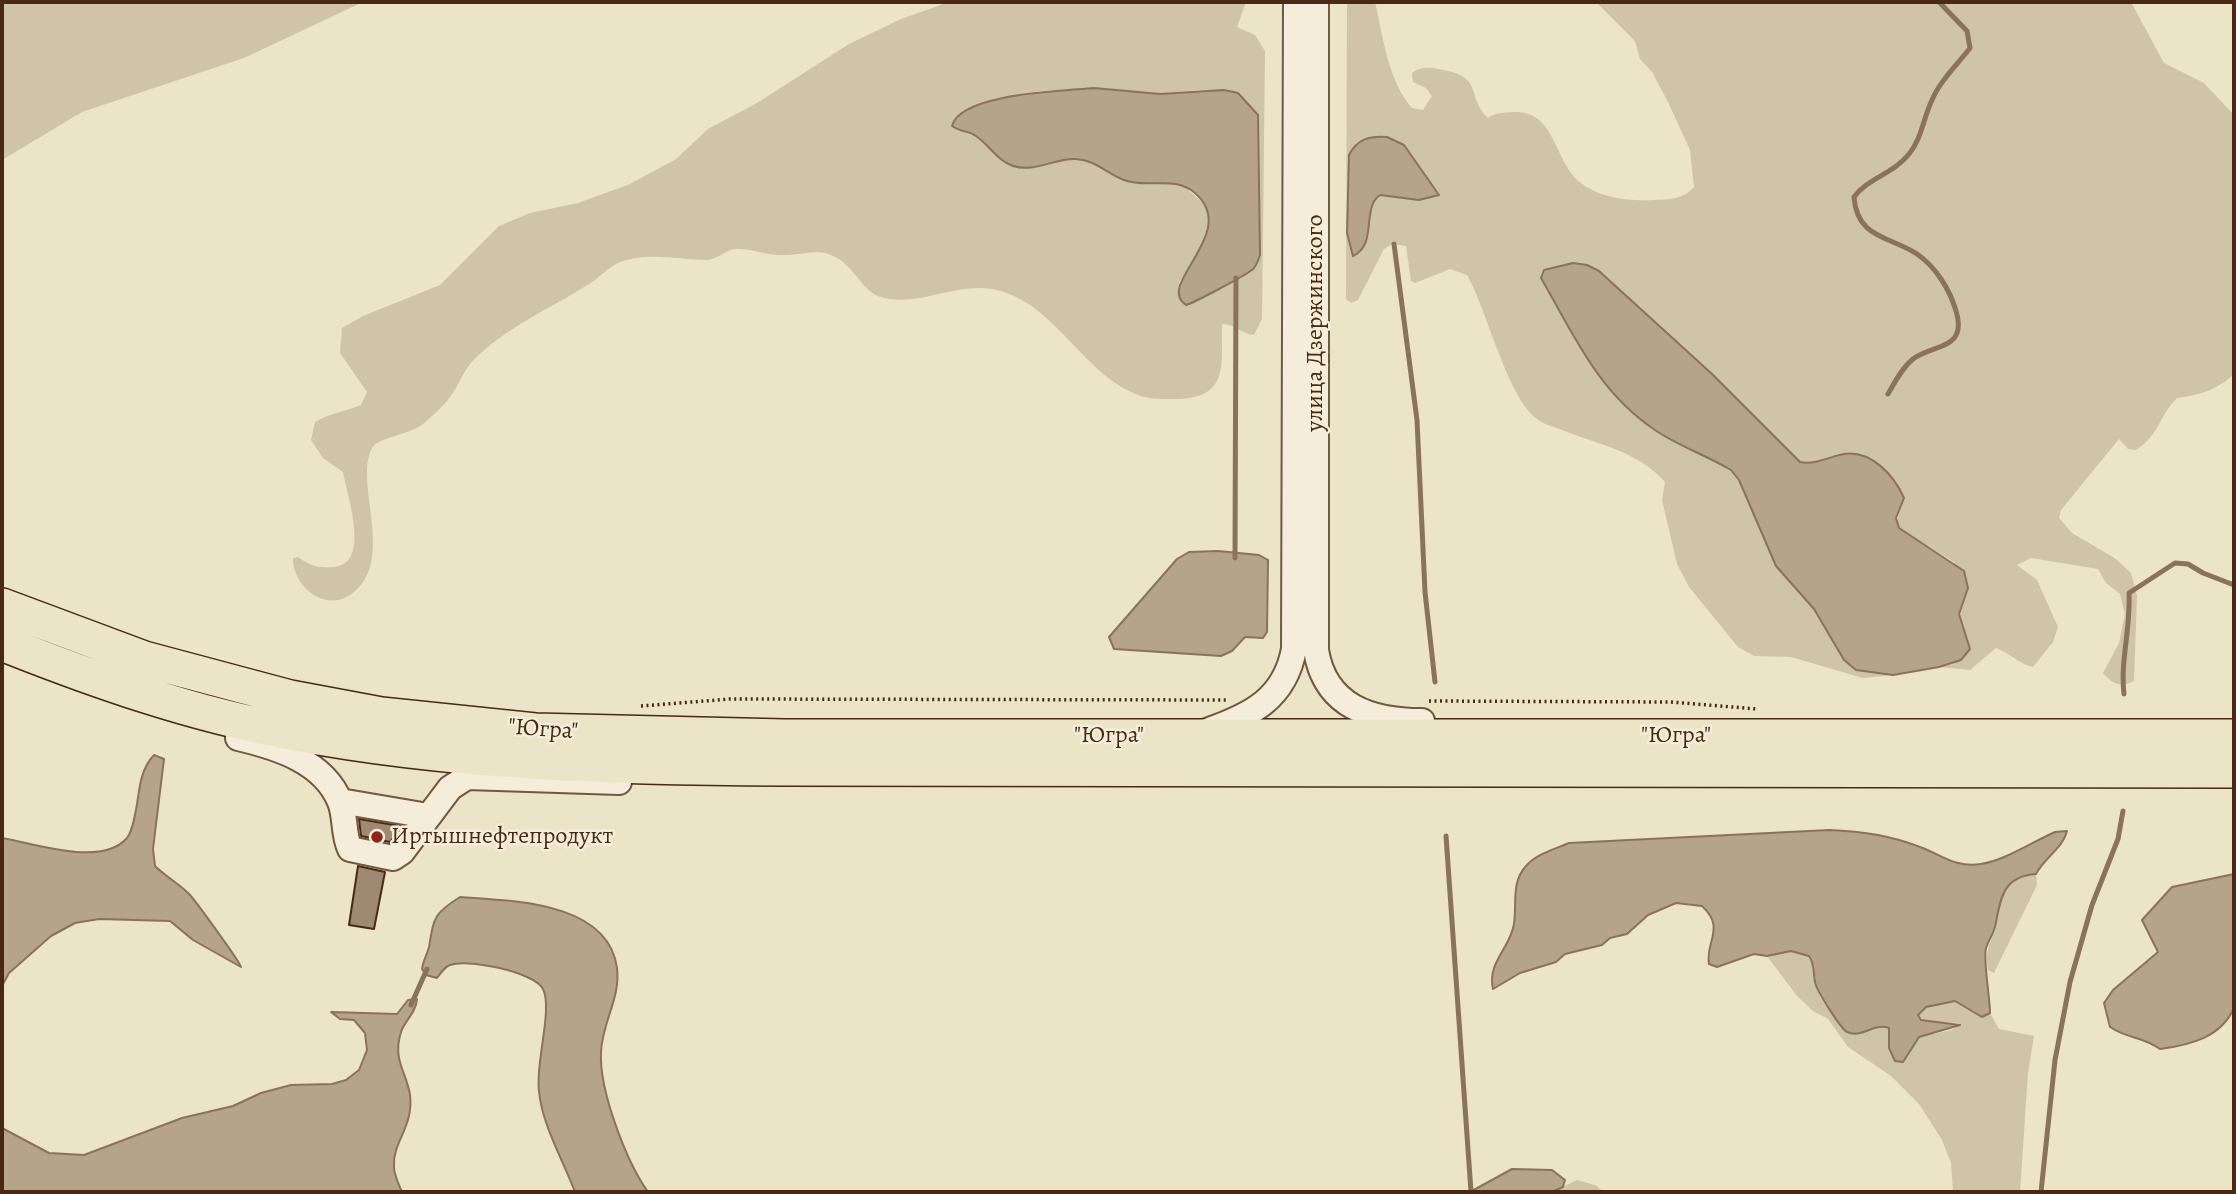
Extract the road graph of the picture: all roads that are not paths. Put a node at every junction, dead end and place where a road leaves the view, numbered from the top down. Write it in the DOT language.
graph roads {
  1 [pos="1296,2"];
  2 [pos="1316,2"];
  3 [pos="2,606"];
  4 [pos="2,643"];
  5 [pos="1305,644"];
  6 [pos="2,660"];
  7 [pos="1236,710"];
  8 [pos="1366,714"];
  9 [pos="573,732"];
  10 [pos="1196,735"];
  11 [pos="1416,736"];
  12 [pos="1867,736"];
  13 [pos="2234,737"];
  14 [pos="1224,767"];
  15 [pos="2234,770"];
  16 [pos="340,802"];
  17 [pos="428,816"];
  1 -- 5 [label="street, улица Дзержинского"];
  2 -- 5 [label="street, улица Дзержинского"];
  3 -- 9 [label="highway, \"Югра\""];
  4 -- 14 [label="highway, \"Югра\""];
  5 -- 7 [label="street"];
  5 -- 8 [label="street"];
  6 -- 16 [label="street"];
  7 -- 9 [label="street"];
  7 -- 10 [label="street"];
  8 -- 11 [label="street"];
  8 -- 12 [label="street"];
  9 -- 10 [label="highway, \"Югра\""];
  10 -- 11 [label="highway, \"Югра\""];
  11 -- 12 [label="highway, \"Югра\""];
  12 -- 13 [label="highway, \"Югра\""];
  14 -- 15 [label="highway, \"Югра\""];
  14 -- 17 [label="street"];
  16 -- 17 [label="street"];
  16 -- 17 [label="street"];
}
